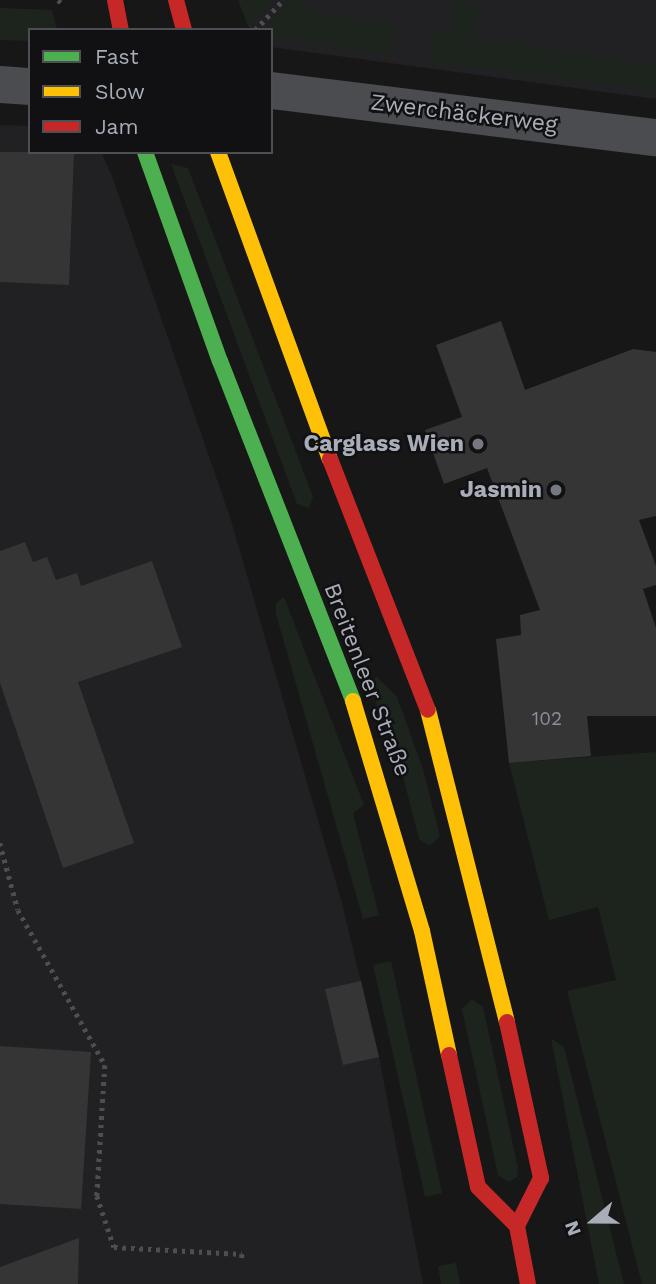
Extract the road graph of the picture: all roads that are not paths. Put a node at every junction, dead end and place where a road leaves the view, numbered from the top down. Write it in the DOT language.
graph roads {
  1 [pos="115,0"];
  2 [pos="176,0"];
  3 [pos="121,28"];
  4 [pos="183,28"];
  5 [pos="0,84"];
  6 [pos="28,86"];
  7 [pos="273,90"];
  8 [pos="656,136"];
  9 [pos="146,154"];
  10 [pos="219,154"];
  11 [pos="517,1226"];
  12 [pos="528,1284"];
  1 -- 3 [label="main road"];
  2 -- 4 [label="main road"];
  5 -- 6 [label="street"];
  7 -- 8 [label="street, Zwerchäckerweg"];
  9 -- 11 [label="main road, Breitenleer Straße"];
  10 -- 11 [label="main road, Breitenleer Straße"];
  11 -- 12 [label="main road"];
}
